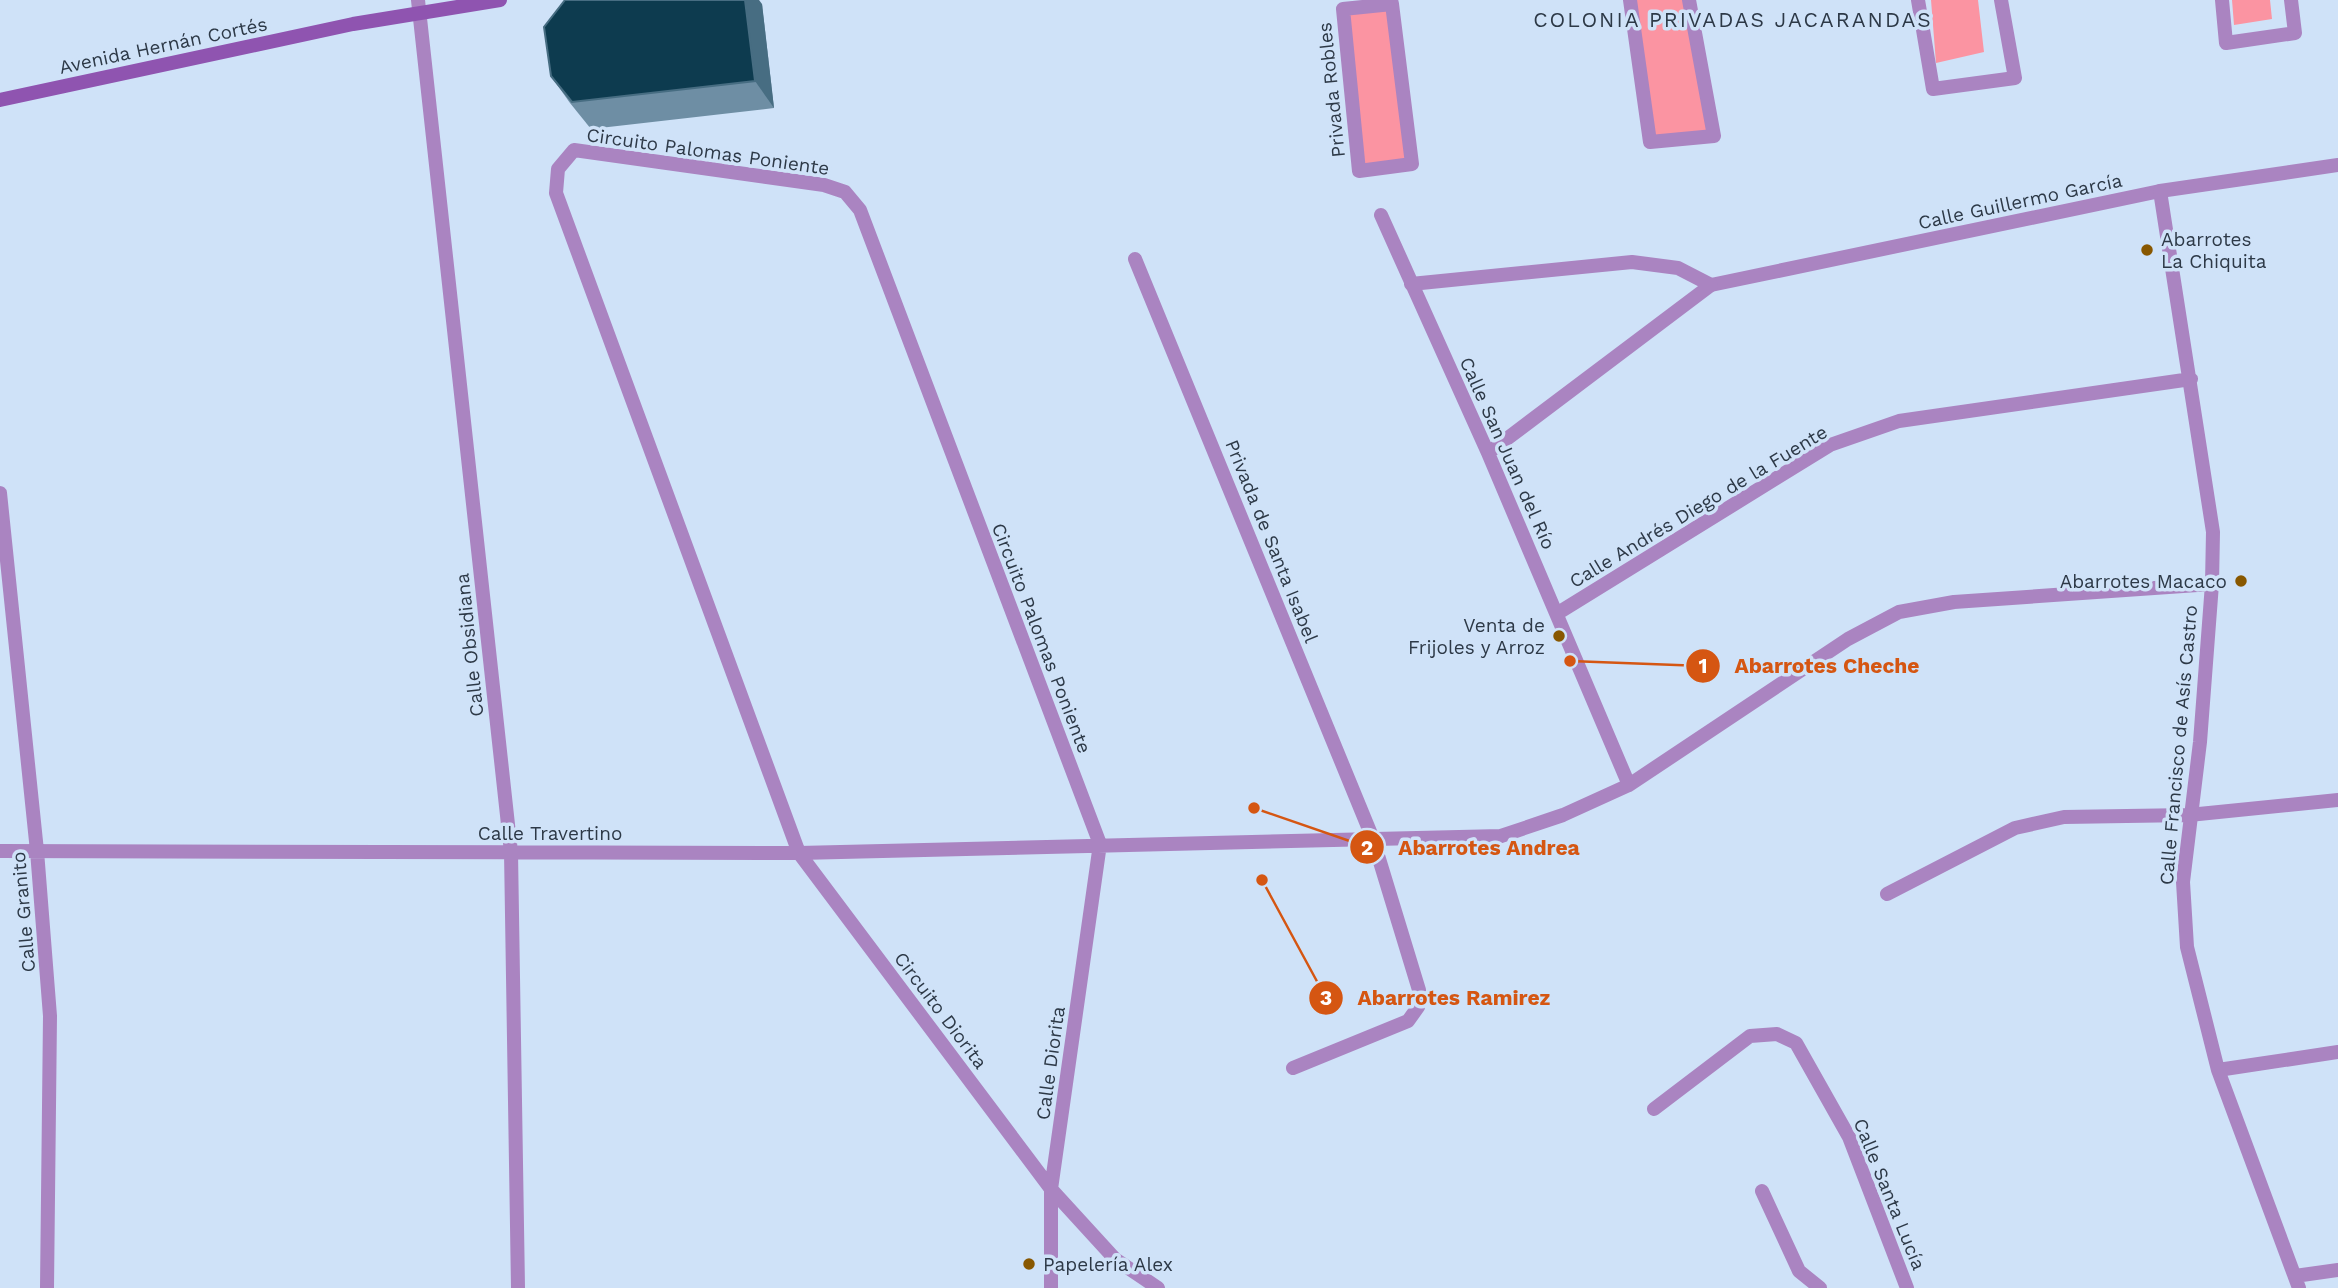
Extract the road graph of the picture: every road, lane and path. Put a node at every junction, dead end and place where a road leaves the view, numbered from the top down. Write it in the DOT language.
graph roads {
  1 [pos="500,0"];
  2 [pos="1630,0"];
  3 [pos="1689,0"];
  4 [pos="1918,0"];
  5 [pos="2001,0"];
  6 [pos="2222,0"];
  7 [pos="2291,0"];
  8 [pos="1392,2"];
  9 [pos="419,6"];
  10 [pos="0,100"];
  11 [pos="2338,165"];
  12 [pos="2160,191"];
  13 [pos="1381,215"];
  14 [pos="1135,259"];
  15 [pos="1411,284"];
  16 [pos="1711,285"];
  17 [pos="2191,379"];
  18 [pos="1488,453"];
  19 [pos="0,493"];
  20 [pos="2212,584"];
  21 [pos="1558,614"];
  22 [pos="1629,785"];
  23 [pos="2338,800"];
  24 [pos="2189,815"];
  25 [pos="1373,839"];
  26 [pos="1100,844"];
  27 [pos="0,851"];
  28 [pos="37,851"];
  29 [pos="511,852"];
  30 [pos="799,853"];
  31 [pos="1887,894"];
  32 [pos="2338,1052"];
  33 [pos="1293,1068"];
  34 [pos="2218,1070"];
  35 [pos="1654,1109"];
  36 [pos="1051,1189"];
  37 [pos="1762,1191"];
  38 [pos="2338,1270"];
  39 [pos="2297,1282"];
  40 [pos="47,1288"];
  41 [pos="518,1288"];
  42 [pos="1051,1288"];
  43 [pos="1158,1288"];
  44 [pos="1820,1288"];
  45 [pos="1907,1288"];
  1 -- 9 [label="main road, Avenida Hernán Cortés"];
  2 -- 3 [label="street"];
  4 -- 5 [label="street"];
  6 -- 7 [label="street"];
  8 -- 8 [label="street, Privada Robles"];
  9 -- 10 [label="main road, Avenida Hernán Cortés"];
  9 -- 29 [label="street, Calle Obsidiana"];
  11 -- 12 [label="street, Calle Guillermo García"];
  12 -- 16 [label="street, Calle Guillermo García"];
  12 -- 17 [label="street, Calle Francisco de Asís Castro"];
  13 -- 15 [label="street, Calle San Juan del Río"];
  14 -- 25 [label="street, Privada de Santa Isabel"];
  15 -- 16 [label="street"];
  15 -- 18 [label="street, Calle San Juan del Río"];
  16 -- 18 [label="street, Calle Guillermo García"];
  17 -- 20 [label="street, Calle Francisco de Asís Castro"];
  17 -- 21 [label="street, Calle Andrés Diego de la Fuente"];
  18 -- 21 [label="street, Calle San Juan del Río"];
  19 -- 28 [label="street, Calle Granito"];
  20 -- 22 [label="street, Calle Travertino"];
  20 -- 24 [label="street, Calle Francisco de Asís Castro"];
  21 -- 22 [label="street, Calle San Juan del Río"];
  22 -- 25 [label="street, Calle Travertino"];
  23 -- 24 [label="street"];
  24 -- 31 [label="street"];
  24 -- 34 [label="street, Calle Francisco de Asís Castro"];
  25 -- 26 [label="street, Calle Travertino"];
  25 -- 33 [label="street, Privada de Santa Isabel"];
  26 -- 30 [label="street, Calle Travertino"];
  26 -- 30 [label="street, Circuito Palomas Poniente"];
  26 -- 36 [label="street, Calle Diorita"];
  27 -- 28 [label="street, Calle Travertino"];
  28 -- 29 [label="street, Calle Travertino"];
  28 -- 40 [label="street, Calle Granito"];
  29 -- 30 [label="street, Calle Travertino"];
  29 -- 41 [label="street, Calle Obsidiana"];
  30 -- 36 [label="street, Circuito Diorita"];
  32 -- 34 [label="street"];
  34 -- 39 [label="street, Calle Francisco de Asís Castro"];
  35 -- 45 [label="street, Calle Santa Lucía"];
  36 -- 42 [label="street, Calle Diorita"];
  36 -- 43 [label="street, Circuito Diorita"];
  37 -- 44 [label="street"];
  38 -- 39 [label="street"];
}
